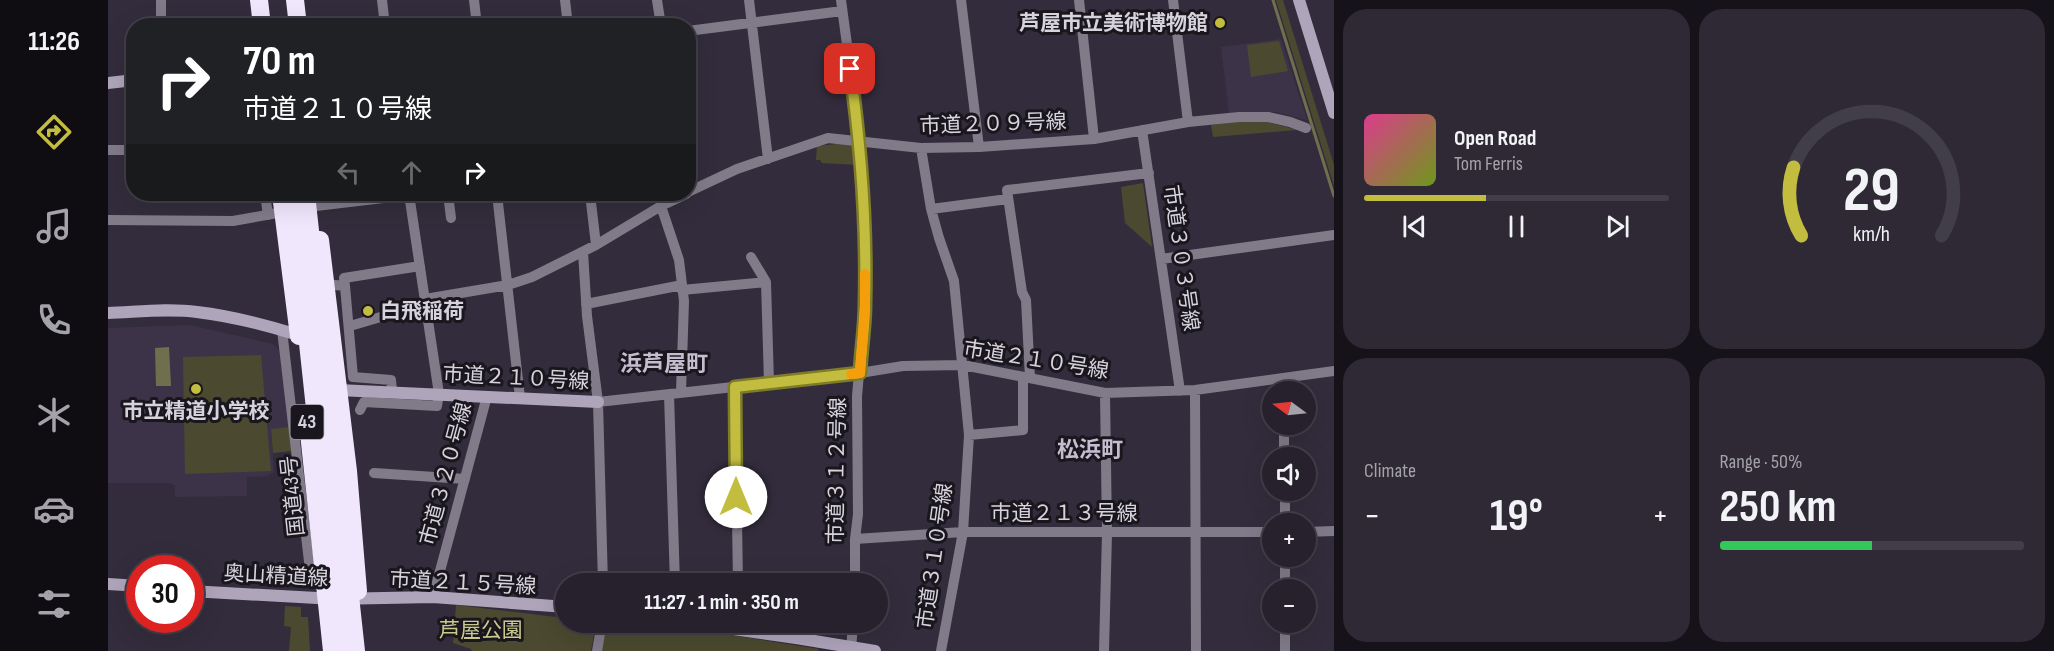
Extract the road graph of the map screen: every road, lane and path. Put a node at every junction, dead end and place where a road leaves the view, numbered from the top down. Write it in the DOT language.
graph roads {
  1 [pos="161,0"];
  2 [pos="259,0"];
  3 [pos="269,0"];
  4 [pos="284,0"];
  5 [pos="295,0"];
  6 [pos="382,0"];
  7 [pos="474,0"];
  8 [pos="565,0"];
  9 [pos="657,0"];
  10 [pos="749,0"];
  11 [pos="962,0"];
  12 [pos="1079,0"];
  13 [pos="1173,0"];
  14 [pos="1299,0"];
  15 [pos="842,6"];
  16 [pos="161,18"];
  17 [pos="261,18"];
  18 [pos="271,18"];
  19 [pos="286,18"];
  20 [pos="297,18"];
  21 [pos="385,18"];
  22 [pos="476,18"];
  23 [pos="567,18"];
  24 [pos="660,18"];
  25 [pos="752,23"];
  26 [pos="696,31"];
  27 [pos="126,81"];
  28 [pos="1330,82"];
  29 [pos="108,83"];
  30 [pos="1334,113"];
  31 [pos="1188,122"];
  32 [pos="1306,128"];
  33 [pos="1142,130"];
  34 [pos="1094,139"];
  35 [pos="860,141"];
  36 [pos="979,147"];
  37 [pos="921,148"];
  38 [pos="108,150"];
  39 [pos="126,150"];
  40 [pos="768,159"];
  41 [pos="1149,173"];
  42 [pos="696,188"];
  43 [pos="1008,199"];
  44 [pos="270,201"];
  45 [pos="279,201"];
  46 [pos="293,201"];
  47 [pos="312,201"];
  48 [pos="312,201"];
  49 [pos="413,201"];
  50 [pos="449,201"];
  51 [pos="498,201"];
  52 [pos="591,201"];
  53 [pos="671,201"];
  54 [pos="661,206"];
  55 [pos="931,209"];
  56 [pos="276,213"];
  57 [pos="451,218"];
  58 [pos="108,220"];
  59 [pos="1334,235"];
  60 [pos="596,245"];
  61 [pos="583,252"];
  62 [pos="751,256"];
  63 [pos="1161,259"];
  64 [pos="420,266"];
  65 [pos="766,282"];
  66 [pos="325,284"];
  67 [pos="508,285"];
  68 [pos="345,286"];
  69 [pos="682,288"];
  70 [pos="425,302"];
  71 [pos="586,304"];
  72 [pos="108,313"];
  73 [pos="350,326"];
  74 [pos="290,332"];
  75 [pos="963,365"];
  76 [pos="1334,371"];
  77 [pos="860,373"];
  78 [pos="1027,378"];
  79 [pos="1283,378"];
  80 [pos="769,383"];
  81 [pos="735,387"];
  82 [pos="338,390"];
  83 [pos="1195,390"];
  84 [pos="1180,391"];
  85 [pos="392,392"];
  86 [pos="681,393"];
  87 [pos="1106,393"];
  88 [pos="439,394"];
  89 [pos="669,394"];
  90 [pos="487,396"];
  91 [pos="520,398"];
  92 [pos="598,402"];
  93 [pos="360,410"];
  94 [pos="969,435"];
  95 [pos="374,473"];
  96 [pos="465,479"];
  97 [pos="1334,531"];
  98 [pos="963,532"];
  99 [pos="1262,532"];
  100 [pos="1316,532"];
  101 [pos="1107,533"];
  102 [pos="1196,533"];
  103 [pos="855,539"];
  104 [pos="603,573"];
  105 [pos="675,573"];
  106 [pos="738,573"];
  107 [pos="855,573"];
  108 [pos="108,584"];
  109 [pos="126,585"];
  110 [pos="204,592"];
  111 [pos="433,597"];
  112 [pos="326,599"];
  113 [pos="359,600"];
  114 [pos="555,606"];
  115 [pos="600,633"];
  116 [pos="770,633"];
  117 [pos="852,633"];
  118 [pos="1285,633"];
  119 [pos="851,649"];
  120 [pos="332,651"];
  121 [pos="341,651"];
  122 [pos="356,651"];
  123 [pos="364,651"];
  124 [pos="597,651"];
  125 [pos="875,651"];
  126 [pos="941,651"];
  127 [pos="1104,651"];
  128 [pos="1196,651"];
  129 [pos="1285,651"];
  1 -- 16 [label="street"];
  2 -- 17 [label="highway"];
  3 -- 18 [label="highway"];
  4 -- 19 [label="highway"];
  5 -- 20 [label="highway"];
  6 -- 21 [label="street"];
  7 -- 22 [label="street"];
  8 -- 23 [label="street"];
  9 -- 24 [label="street"];
  10 -- 25 [label="street"];
  11 -- 36 [label="street"];
  12 -- 34 [label="street"];
  13 -- 31 [label="street"];
  14 -- 28 [label="street"];
  15 -- 25 [label="street"];
  15 -- 35 [label="street, 市道３１２号線"];
  25 -- 26 [label="street"];
  25 -- 40 [label="street"];
  27 -- 29 [label="street"];
  28 -- 30 [label="street"];
  31 -- 32 [label="street, 市道２０９号線"];
  31 -- 33 [label="street, 市道２０９号線"];
  33 -- 34 [label="street, 市道２０９号線"];
  33 -- 41 [label="street, 市道３０３号線"];
  34 -- 36 [label="street, 市道２０９号線"];
  35 -- 37 [label="street, 市道２０９号線"];
  35 -- 40 [label="street, 市道２０９号線"];
  35 -- 77 [label="street, 市道３１２号線"];
  36 -- 37 [label="street, 市道２０９号線"];
  37 -- 55 [label="street, 市道３１０号線"];
  38 -- 39 [label="street"];
  40 -- 42 [label="street, 市道２０９号線"];
  41 -- 43 [label="street"];
  41 -- 63 [label="street, 市道３０３号線"];
  43 -- 55 [label="street"];
  43 -- 78 [label="street"];
  44 -- 56 [label="street"];
  45 -- 56 [label="highway, 国道43号 / 43"];
  46 -- 121 [label="highway, bridge"];
  47 -- 66 [label="highway, 43"];
  48 -- 122 [label="highway, bridge"];
  49 -- 64 [label="street"];
  50 -- 57 [label="street"];
  51 -- 67 [label="street"];
  52 -- 60 [label="street"];
  53 -- 54 [label="street, 市道２０９号線"];
  54 -- 60 [label="street, 市道２０９号線"];
  54 -- 69 [label="street"];
  55 -- 75 [label="street, 市道３１０号線"];
  56 -- 58 [label="street"];
  56 -- 74 [label="highway, 国道43号 / 43"];
  59 -- 63 [label="street"];
  60 -- 61 [label="street, 市道２０９号線"];
  61 -- 67 [label="street, 市道２０９号線"];
  61 -- 71 [label="street"];
  62 -- 65 [label="street"];
  63 -- 84 [label="street, 市道３０３号線"];
  64 -- 68 [label="street"];
  64 -- 70 [label="street"];
  65 -- 69 [label="street"];
  65 -- 80 [label="street"];
  66 -- 68 [label="street"];
  66 -- 82 [label="highway, 43"];
  67 -- 70 [label="street, 市道２０９号線"];
  67 -- 91 [label="street"];
  68 -- 73 [label="street"];
  69 -- 71 [label="street"];
  69 -- 86 [label="street"];
  70 -- 73 [label="street, 市道２０９号線"];
  70 -- 88 [label="street"];
  71 -- 92 [label="street"];
  72 -- 74 [label="street"];
  73 -- 85 [label="street"];
  74 -- 112 [label="highway, 国道43号 / 43"];
  75 -- 77 [label="street, 市道２１０号線"];
  75 -- 78 [label="street, 市道２１０号線"];
  75 -- 94 [label="street, 市道３１０号線"];
  76 -- 79 [label="street, 市道２１０号線"];
  77 -- 80 [label="street, 市道２１０号線"];
  77 -- 103 [label="street, 市道３１２号線"];
  78 -- 87 [label="street, 市道２１０号線"];
  78 -- 94 [label="street"];
  79 -- 83 [label="street, 市道２１０号線"];
  80 -- 81 [label="street, 市道２１０号線"];
  81 -- 86 [label="street, 市道２１０号線"];
  81 -- 106 [label="street"];
  82 -- 85 [label="street, 市道２１０号線"];
  82 -- 113 [label="highway, 43"];
  83 -- 84 [label="street, 市道２１０号線"];
  83 -- 102 [label="street"];
  84 -- 87 [label="street, 市道２１０号線"];
  85 -- 88 [label="street, 市道２１０号線"];
  86 -- 89 [label="street, 市道２１０号線"];
  87 -- 101 [label="street"];
  88 -- 90 [label="street, 市道２１０号線"];
  88 -- 93 [label="street"];
  89 -- 92 [label="street, 市道２１０号線"];
  89 -- 105 [label="street"];
  90 -- 91 [label="street, 市道２１０号線"];
  90 -- 96 [label="street, 市道３２０号線"];
  91 -- 92 [label="street, 市道２１０号線"];
  92 -- 104 [label="street"];
  94 -- 98 [label="street, 市道３１０号線"];
  95 -- 96 [label="street"];
  96 -- 111 [label="street, 市道３２０号線"];
  97 -- 100 [label="street"];
  98 -- 101 [label="street, 市道２１３号線"];
  98 -- 103 [label="street, 市道２１３号線"];
  98 -- 126 [label="street, 市道３１０号線"];
  99 -- 102 [label="street, 市道２１３号線"];
  101 -- 102 [label="street, 市道２１３号線"];
  101 -- 127 [label="street"];
  102 -- 128 [label="street"];
  103 -- 107 [label="street, 市道３１２号線"];
  108 -- 109 [label="street"];
  110 -- 112 [label="street, 奥山精道線"];
  111 -- 113 [label="street, 市道２１５号線"];
  111 -- 114 [label="street, 市道２１５号線"];
  112 -- 113 [label="street, 奥山精道線"];
  112 -- 120 [label="highway, 国道43号 / 43"];
  113 -- 123 [label="highway, 43"];
  115 -- 124 [label="street"];
  116 -- 119 [label="street"];
  117 -- 119 [label="street"];
  118 -- 129 [label="street"];
  119 -- 125 [label="street"];
}
